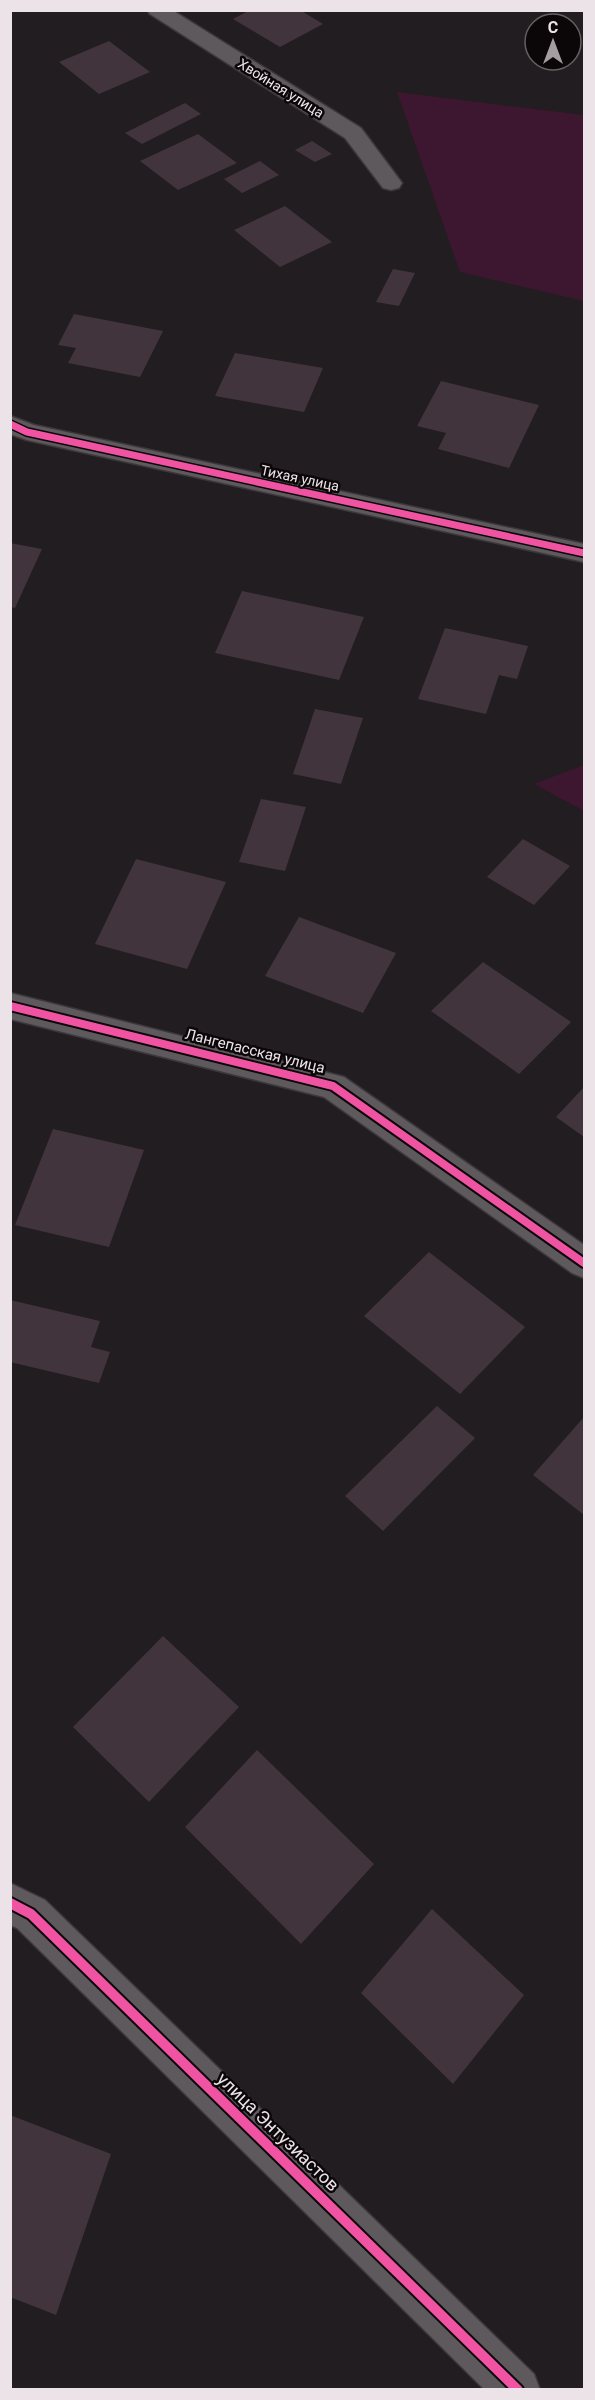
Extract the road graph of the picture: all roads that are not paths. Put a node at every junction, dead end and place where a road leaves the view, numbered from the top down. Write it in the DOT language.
graph roads {
  1 [pos="157,10"];
  2 [pos="391,183"];
  3 [pos="10,424"];
  4 [pos="585,553"];
  5 [pos="10,1006"];
  6 [pos="585,1263"];
  7 [pos="10,1903"];
  8 [pos="518,2390"];
  1 -- 2 [label="street, Хвойная улица"];
  3 -- 4 [label="street, Тихая улица"];
  5 -- 6 [label="street, Лангепасская улица"];
  7 -- 8 [label="street, улица Энтузиастов"];
}
